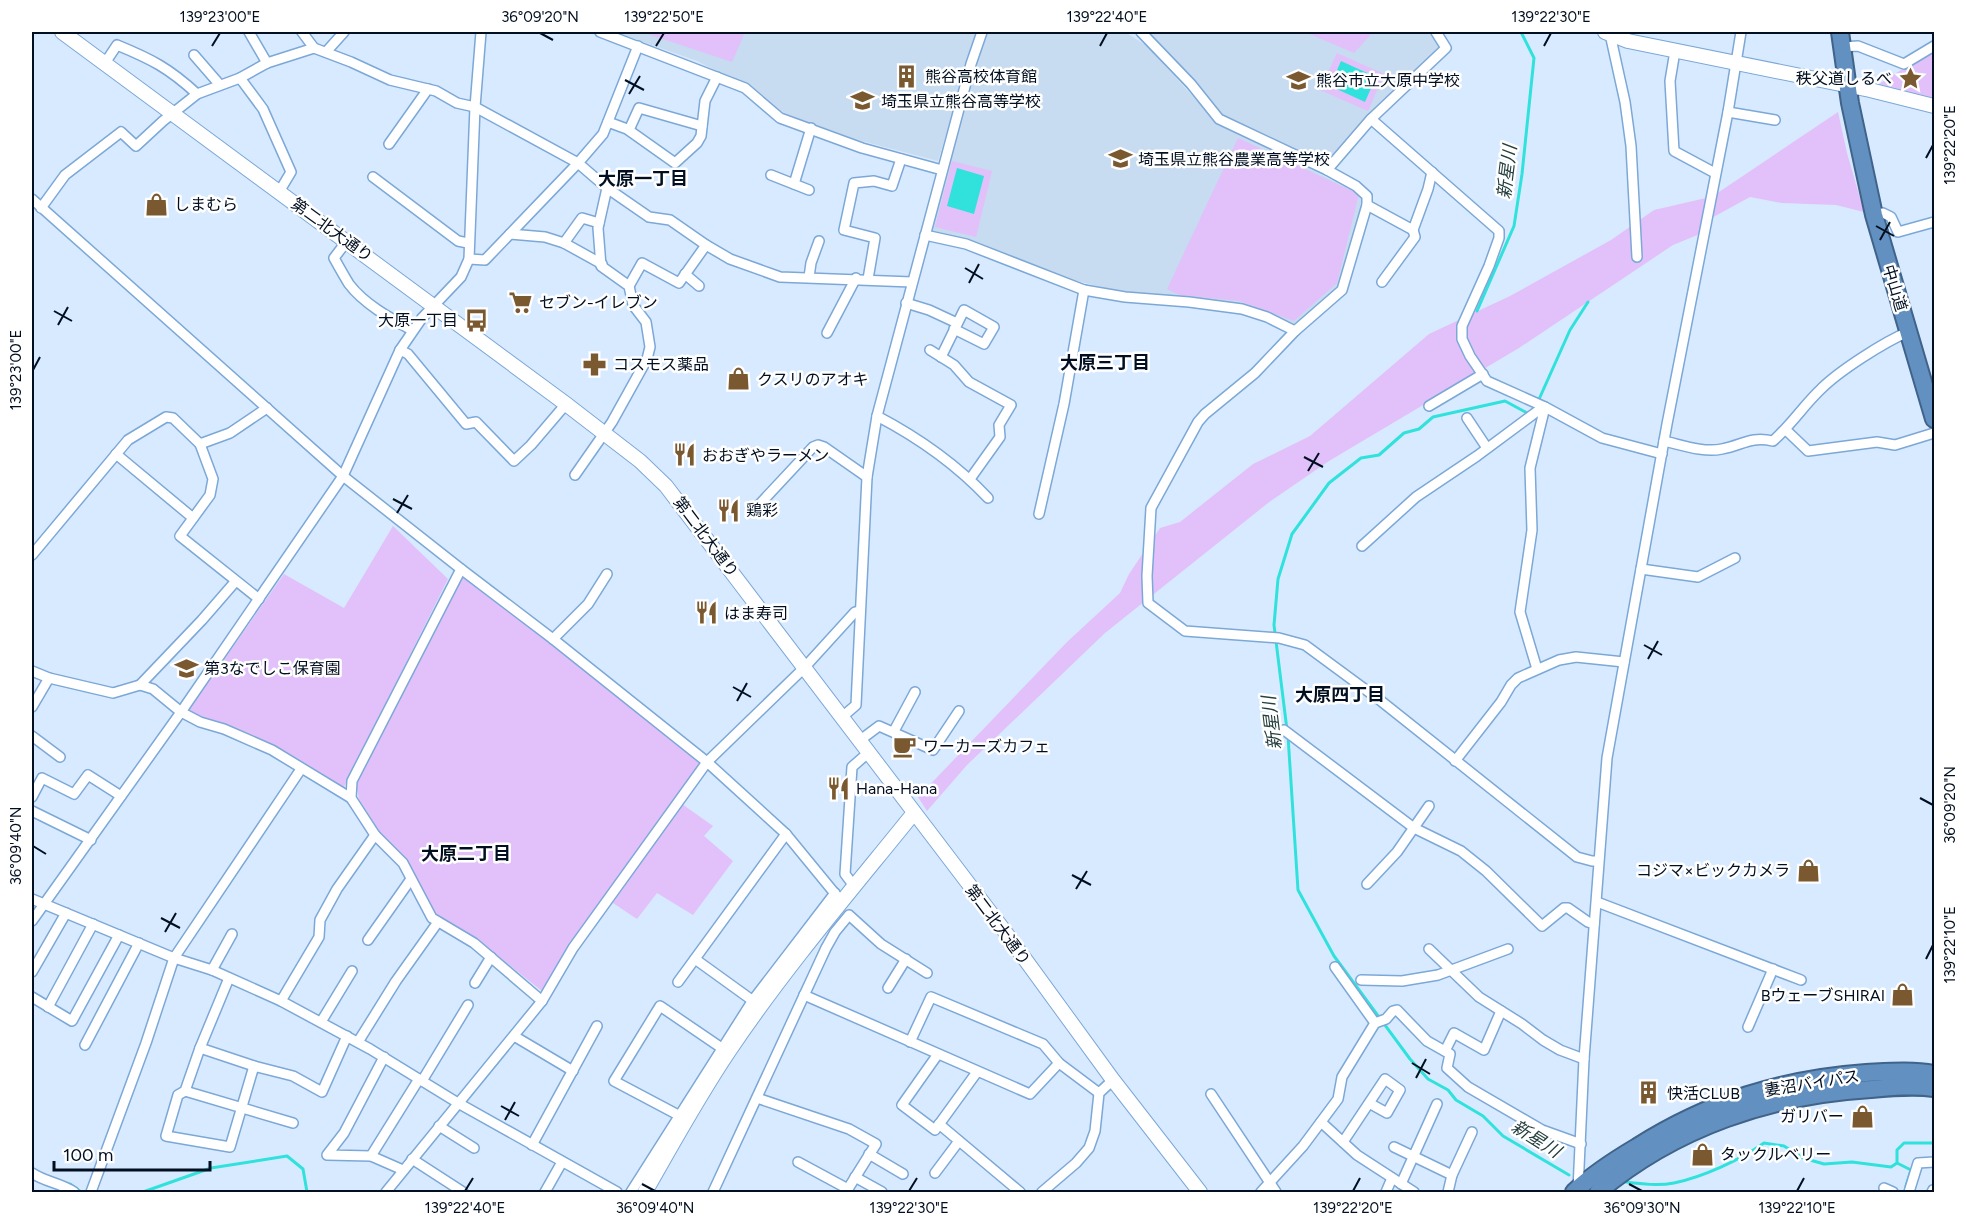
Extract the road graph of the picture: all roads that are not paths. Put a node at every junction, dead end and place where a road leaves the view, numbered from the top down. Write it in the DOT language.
graph roads {
  1 [pos="62,32"];
  2 [pos="249,32"];
  3 [pos="302,32"];
  4 [pos="344,32"];
  5 [pos="481,32"];
  6 [pos="600,32"];
  7 [pos="982,32"];
  8 [pos="1141,32"];
  9 [pos="1436,32"];
  10 [pos="1741,32"];
  11 [pos="1829,32"];
  12 [pos="1608,33"];
  13 [pos="1841,39"];
  14 [pos="638,46"];
  15 [pos="1935,46"];
  16 [pos="314,48"];
  17 [pos="1675,51"];
  18 [pos="326,52"];
  19 [pos="194,55"];
  20 [pos="105,63"];
  21 [pos="267,63"];
  22 [pos="1735,63"];
  23 [pos="717,77"];
  24 [pos="240,78"];
  25 [pos="220,85"];
  26 [pos="1854,87"];
  27 [pos="428,90"];
  28 [pos="197,94"];
  29 [pos="1935,106"];
  30 [pos="475,107"];
  31 [pos="1728,112"];
  32 [pos="174,113"];
  33 [pos="1371,119"];
  34 [pos="1775,120"];
  35 [pos="608,122"];
  36 [pos="702,126"];
  37 [pos="811,128"];
  38 [pos="629,130"];
  39 [pos="389,144"];
  40 [pos="901,159"];
  41 [pos="578,163"];
  42 [pos="942,170"];
  43 [pos="1327,170"];
  44 [pos="1432,172"];
  45 [pos="1715,173"];
  46 [pos="771,175"];
  47 [pos="373,177"];
  48 [pos="794,184"];
  49 [pos="608,188"];
  50 [pos="809,190"];
  51 [pos="279,192"];
  52 [pos="32,200"];
  53 [pos="1367,205"];
  54 [pos="41,208"];
  55 [pos="1874,215"];
  56 [pos="1935,222"];
  57 [pos="599,223"];
  58 [pos="1413,230"];
  59 [pos="510,234"];
  60 [pos="925,235"];
  61 [pos="347,241"];
  62 [pos="819,241"];
  63 [pos="468,243"];
  64 [pos="564,243"];
  65 [pos="706,245"];
  66 [pos="1637,257"];
  67 [pos="469,259"];
  68 [pos="602,264"];
  69 [pos="685,274"];
  70 [pos="809,277"];
  71 [pos="856,278"];
  72 [pos="868,279"];
  73 [pos="912,282"];
  74 [pos="1382,282"];
  75 [pos="629,286"];
  76 [pos="699,286"];
  77 [pos="1084,290"];
  78 [pos="906,303"];
  79 [pos="433,305"];
  80 [pos="412,330"];
  81 [pos="1295,331"];
  82 [pos="827,333"];
  83 [pos="1908,333"];
  84 [pos="400,350"];
  85 [pos="930,350"];
  86 [pos="941,357"];
  87 [pos="1483,374"];
  88 [pos="566,404"];
  89 [pos="1429,406"];
  90 [pos="1544,407"];
  91 [pos="267,408"];
  92 [pos="877,416"];
  93 [pos="1467,418"];
  94 [pos="1935,419"];
  95 [pos="1786,430"];
  96 [pos="1935,433"];
  97 [pos="605,434"];
  98 [pos="1664,441"];
  99 [pos="200,444"];
  100 [pos="1487,448"];
  101 [pos="116,454"];
  102 [pos="1662,454"];
  103 [pos="343,476"];
  104 [pos="575,476"];
  105 [pos="867,477"];
  106 [pos="970,479"];
  107 [pos="988,498"];
  108 [pos="758,506"];
  109 [pos="1039,514"];
  110 [pos="193,518"];
  111 [pos="1362,546"];
  112 [pos="32,555"];
  113 [pos="1735,558"];
  114 [pos="461,569"];
  115 [pos="1641,569"];
  116 [pos="607,574"];
  117 [pos="235,582"];
  118 [pos="259,599"];
  119 [pos="859,611"];
  120 [pos="553,639"];
  121 [pos="1624,662"];
  122 [pos="804,668"];
  123 [pos="1537,669"];
  124 [pos="32,671"];
  125 [pos="48,678"];
  126 [pos="140,685"];
  127 [pos="915,692"];
  128 [pos="32,706"];
  129 [pos="959,711"];
  130 [pos="181,712"];
  131 [pos="841,718"];
  132 [pos="894,731"];
  133 [pos="1288,732"];
  134 [pos="32,736"];
  135 [pos="859,741"];
  136 [pos="868,753"];
  137 [pos="60,757"];
  138 [pos="1455,761"];
  139 [pos="707,762"];
  140 [pos="302,769"];
  141 [pos="121,796"];
  142 [pos="32,797"];
  143 [pos="351,798"];
  144 [pos="1429,806"];
  145 [pos="32,811"];
  146 [pos="913,814"];
  147 [pos="1414,828"];
  148 [pos="786,834"];
  149 [pos="375,835"];
  150 [pos="91,840"];
  151 [pos="1598,861"];
  152 [pos="411,879"];
  153 [pos="1367,884"];
  154 [pos="854,886"];
  155 [pos="838,897"];
  156 [pos="32,900"];
  157 [pos="1597,902"];
  158 [pos="43,904"];
  159 [pos="66,914"];
  160 [pos="32,921"];
  161 [pos="438,922"];
  162 [pos="93,924"];
  163 [pos="1594,924"];
  164 [pos="829,927"];
  165 [pos="232,934"];
  166 [pos="119,935"];
  167 [pos="368,940"];
  168 [pos="139,943"];
  169 [pos="1508,949"];
  170 [pos="1429,950"];
  171 [pos="491,957"];
  172 [pos="174,958"];
  173 [pos="695,959"];
  174 [pos="906,959"];
  175 [pos="1335,966"];
  176 [pos="1773,969"];
  177 [pos="212,970"];
  178 [pos="1451,970"];
  179 [pos="352,971"];
  180 [pos="32,972"];
  181 [pos="927,973"];
  182 [pos="229,978"];
  183 [pos="1360,980"];
  184 [pos="1802,980"];
  185 [pos="678,982"];
  186 [pos="475,983"];
  187 [pos="888,988"];
  188 [pos="804,995"];
  189 [pos="32,997"];
  190 [pos="281,1001"];
  191 [pos="542,1001"];
  192 [pos="757,1003"];
  193 [pos="468,1005"];
  194 [pos="48,1007"];
  195 [pos="1501,1011"];
  196 [pos="321,1022"];
  197 [pos="1375,1023"];
  198 [pos="597,1026"];
  199 [pos="1748,1027"];
  200 [pos="348,1036"];
  201 [pos="514,1036"];
  202 [pos="358,1042"];
  203 [pos="910,1042"];
  204 [pos="85,1045"];
  205 [pos="200,1048"];
  206 [pos="725,1050"];
  207 [pos="1445,1051"];
  208 [pos="938,1054"];
  209 [pos="384,1057"];
  210 [pos="1584,1059"];
  211 [pos="1059,1063"];
  212 [pos="254,1066"];
  213 [pos="573,1071"];
  214 [pos="977,1072"];
  215 [pos="1935,1074"];
  216 [pos="420,1080"];
  217 [pos="1113,1080"];
  218 [pos="1935,1088"];
  219 [pos="185,1091"];
  220 [pos="1100,1093"];
  221 [pos="1211,1094"];
  222 [pos="757,1098"];
  223 [pos="458,1103"];
  224 [pos="1369,1103"];
  225 [pos="1437,1104"];
  226 [pos="241,1108"];
  227 [pos="683,1117"];
  228 [pos="1321,1122"];
  229 [pos="293,1123"];
  230 [pos="939,1124"];
  231 [pos="440,1126"];
  232 [pos="1472,1132"];
  233 [pos="959,1141"];
  234 [pos="1343,1142"];
  235 [pos="1581,1144"];
  236 [pos="532,1145"];
  237 [pos="1394,1147"];
  238 [pos="474,1148"];
  239 [pos="869,1154"];
  240 [pos="371,1156"];
  241 [pos="1413,1156"];
  242 [pos="412,1159"];
  243 [pos="562,1162"];
  244 [pos="798,1162"];
  245 [pos="1935,1162"];
  246 [pos="403,1170"];
  247 [pos="32,1173"];
  248 [pos="935,1173"];
  249 [pos="903,1174"];
  250 [pos="1452,1175"];
  251 [pos="855,1177"];
  252 [pos="1392,1178"];
  253 [pos="601,1183"];
  254 [pos="1270,1183"];
  255 [pos="1401,1184"];
  256 [pos="847,1191"];
  257 [pos="1577,1191"];
  258 [pos="74,1192"];
  259 [pos="90,1192"];
  260 [pos="386,1192"];
  261 [pos="463,1192"];
  262 [pos="545,1192"];
  263 [pos="596,1192"];
  264 [pos="617,1192"];
  265 [pos="631,1192"];
  266 [pos="645,1192"];
  267 [pos="713,1192"];
  268 [pos="882,1192"];
  269 [pos="1020,1192"];
  270 [pos="1042,1192"];
  271 [pos="1200,1192"];
  272 [pos="1261,1192"];
  273 [pos="1276,1192"];
  274 [pos="1386,1192"];
  275 [pos="1414,1192"];
  276 [pos="1448,1192"];
  277 [pos="1598,1192"];
  278 [pos="1910,1192"];
  1 -- 20 [label="street, 第二北大通り"];
  2 -- 21 [label="street"];
  3 -- 16 [label="street"];
  4 -- 18 [label="street"];
  5 -- 30 [label="street"];
  6 -- 14 [label="street"];
  7 -- 42 [label="street"];
  8 -- 43 [label="street"];
  9 -- 33 [label="street"];
  10 -- 22 [label="street"];
  11 -- 26 [label="highway, 中山道"];
  12 -- 17 [label="street"];
  12 -- 66 [label="street"];
  13 -- 15 [label="street"];
  13 -- 26 [label="highway, 中山道"];
  14 -- 23 [label="street"];
  14 -- 35 [label="street"];
  16 -- 18 [label="street"];
  16 -- 21 [label="street"];
  17 -- 22 [label="street"];
  17 -- 45 [label="street"];
  18 -- 27 [label="street"];
  19 -- 25 [label="street"];
  20 -- 28 [label="street"];
  20 -- 32 [label="street, 第二北大通り"];
  21 -- 24 [label="street"];
  22 -- 26 [label="street"];
  22 -- 31 [label="street"];
  23 -- 36 [label="street"];
  23 -- 37 [label="street"];
  24 -- 25 [label="street"];
  24 -- 51 [label="street"];
  25 -- 28 [label="street"];
  26 -- 29 [label="street"];
  26 -- 55 [label="highway, 中山道"];
  27 -- 30 [label="street"];
  27 -- 39 [label="street"];
  28 -- 32 [label="street"];
  30 -- 41 [label="street"];
  30 -- 63 [label="street"];
  31 -- 34 [label="street"];
  31 -- 45 [label="street"];
  32 -- 51 [label="street, 第二北大通り"];
  32 -- 54 [label="street"];
  33 -- 43 [label="street"];
  33 -- 44 [label="street"];
  35 -- 38 [label="street"];
  35 -- 41 [label="street"];
  36 -- 38 [label="street"];
  36 -- 38 [label="street"];
  37 -- 40 [label="street"];
  37 -- 48 [label="street"];
  40 -- 42 [label="street"];
  40 -- 72 [label="street"];
  41 -- 49 [label="street"];
  41 -- 59 [label="street"];
  42 -- 60 [label="street"];
  43 -- 53 [label="street"];
  44 -- 58 [label="street"];
  44 -- 87 [label="street"];
  45 -- 98 [label="street"];
  46 -- 48 [label="street"];
  47 -- 63 [label="street"];
  48 -- 50 [label="street"];
  49 -- 57 [label="street"];
  49 -- 65 [label="street"];
  51 -- 61 [label="street, 第二北大通り"];
  52 -- 54 [label="street"];
  53 -- 58 [label="street"];
  53 -- 81 [label="street"];
  54 -- 91 [label="street"];
  55 -- 56 [label="street"];
  55 -- 83 [label="highway, 中山道"];
  57 -- 64 [label="street"];
  57 -- 68 [label="street"];
  58 -- 74 [label="street"];
  59 -- 64 [label="street"];
  59 -- 67 [label="street"];
  60 -- 73 [label="street"];
  60 -- 77 [label="street"];
  61 -- 79 [label="street, 第二北大通り"];
  61 -- 80 [label="street"];
  62 -- 70 [label="street"];
  63 -- 67 [label="street"];
  64 -- 68 [label="street"];
  65 -- 69 [label="street"];
  65 -- 70 [label="street"];
  67 -- 79 [label="street"];
  68 -- 75 [label="street"];
  69 -- 75 [label="street"];
  69 -- 76 [label="street"];
  70 -- 71 [label="street"];
  71 -- 72 [label="street"];
  71 -- 82 [label="street"];
  72 -- 73 [label="street"];
  73 -- 78 [label="street"];
  75 -- 97 [label="street"];
  77 -- 81 [label="street"];
  77 -- 109 [label="street"];
  78 -- 86 [label="street"];
  78 -- 92 [label="street"];
  79 -- 80 [label="street"];
  79 -- 88 [label="street, 第二北大通り"];
  80 -- 84 [label="street"];
  81 -- 138 [label="street"];
  83 -- 94 [label="highway, 中山道"];
  83 -- 95 [label="street"];
  84 -- 88 [label="street"];
  84 -- 103 [label="street"];
  85 -- 86 [label="street"];
  86 -- 106 [label="street"];
  87 -- 89 [label="street"];
  87 -- 90 [label="street"];
  88 -- 97 [label="street, 第二北大通り"];
  90 -- 100 [label="street"];
  90 -- 102 [label="street"];
  90 -- 123 [label="street"];
  91 -- 99 [label="street"];
  91 -- 103 [label="street"];
  92 -- 105 [label="street"];
  92 -- 106 [label="street"];
  93 -- 100 [label="street"];
  95 -- 96 [label="street"];
  95 -- 98 [label="street"];
  97 -- 104 [label="street"];
  97 -- 122 [label="street, 第二北大通り"];
  98 -- 102 [label="street"];
  99 -- 101 [label="street"];
  99 -- 110 [label="street"];
  100 -- 111 [label="street"];
  101 -- 110 [label="street"];
  101 -- 112 [label="street"];
  102 -- 115 [label="street"];
  103 -- 114 [label="street"];
  103 -- 118 [label="street"];
  105 -- 108 [label="street"];
  105 -- 119 [label="street"];
  106 -- 107 [label="street"];
  110 -- 117 [label="street"];
  113 -- 115 [label="street"];
  114 -- 120 [label="street"];
  114 -- 143 [label="street"];
  115 -- 121 [label="street"];
  116 -- 120 [label="street"];
  117 -- 118 [label="street"];
  117 -- 126 [label="street"];
  118 -- 130 [label="street"];
  119 -- 122 [label="street"];
  119 -- 131 [label="street"];
  120 -- 139 [label="street"];
  121 -- 123 [label="street"];
  121 -- 151 [label="street"];
  122 -- 131 [label="street, 第二北大通り"];
  122 -- 139 [label="street"];
  123 -- 138 [label="street"];
  124 -- 125 [label="street"];
  125 -- 126 [label="street"];
  125 -- 128 [label="street"];
  126 -- 130 [label="street"];
  127 -- 132 [label="street"];
  129 -- 132 [label="street"];
  130 -- 140 [label="street"];
  130 -- 141 [label="street"];
  131 -- 135 [label="street, 第二北大通り"];
  132 -- 135 [label="street"];
  133 -- 147 [label="street"];
  134 -- 137 [label="street"];
  135 -- 136 [label="street, 第二北大通り"];
  136 -- 146 [label="street, 第二北大通り"];
  136 -- 154 [label="street"];
  138 -- 151 [label="street"];
  139 -- 148 [label="street"];
  139 -- 191 [label="street"];
  140 -- 143 [label="street"];
  140 -- 172 [label="street"];
  141 -- 142 [label="street"];
  141 -- 150 [label="street"];
  143 -- 149 [label="street"];
  144 -- 147 [label="street"];
  145 -- 150 [label="street"];
  146 -- 154 [label="street"];
  146 -- 217 [label="street, 第二北大通り"];
  147 -- 153 [label="street"];
  147 -- 163 [label="street"];
  148 -- 155 [label="street"];
  148 -- 173 [label="street"];
  149 -- 152 [label="street"];
  149 -- 190 [label="street"];
  150 -- 158 [label="street"];
  151 -- 157 [label="street"];
  152 -- 161 [label="street"];
  152 -- 167 [label="street"];
  154 -- 155 [label="street"];
  155 -- 164 [label="street"];
  155 -- 192 [label="street"];
  156 -- 158 [label="street"];
  157 -- 163 [label="street"];
  157 -- 176 [label="street"];
  158 -- 159 [label="street"];
  158 -- 160 [label="street"];
  159 -- 162 [label="street"];
  159 -- 180 [label="street"];
  161 -- 171 [label="street"];
  161 -- 202 [label="street"];
  162 -- 166 [label="street"];
  162 -- 194 [label="street"];
  163 -- 210 [label="street"];
  164 -- 174 [label="street"];
  164 -- 188 [label="street"];
  164 -- 192 [label="street"];
  165 -- 177 [label="street"];
  166 -- 168 [label="street"];
  166 -- 194 [label="street"];
  168 -- 172 [label="street"];
  168 -- 204 [label="street"];
  169 -- 178 [label="street"];
  170 -- 178 [label="street"];
  171 -- 186 [label="street"];
  171 -- 191 [label="street"];
  172 -- 177 [label="street"];
  172 -- 259 [label="street"];
  173 -- 185 [label="street"];
  173 -- 192 [label="street"];
  174 -- 181 [label="street"];
  174 -- 187 [label="street"];
  175 -- 197 [label="street"];
  176 -- 184 [label="street"];
  176 -- 199 [label="street"];
  177 -- 182 [label="street"];
  178 -- 183 [label="street"];
  178 -- 195 [label="street"];
  179 -- 196 [label="street"];
  182 -- 190 [label="street"];
  182 -- 205 [label="street"];
  188 -- 203 [label="street"];
  188 -- 222 [label="street"];
  189 -- 194 [label="street"];
  190 -- 196 [label="street"];
  191 -- 201 [label="street"];
  192 -- 206 [label="street"];
  193 -- 216 [label="street"];
  195 -- 207 [label="street"];
  195 -- 210 [label="street"];
  196 -- 200 [label="street"];
  197 -- 207 [label="street"];
  197 -- 228 [label="street"];
  198 -- 213 [label="street"];
  200 -- 202 [label="street"];
  200 -- 212 [label="street"];
  201 -- 213 [label="street"];
  201 -- 223 [label="street"];
  202 -- 209 [label="street"];
  203 -- 208 [label="street"];
  203 -- 211 [label="street"];
  205 -- 212 [label="street"];
  205 -- 219 [label="street"];
  206 -- 227 [label="street"];
  206 -- 227 [label="street"];
  207 -- 235 [label="street"];
  208 -- 214 [label="street"];
  208 -- 230 [label="street"];
  209 -- 216 [label="street"];
  209 -- 240 [label="street"];
  210 -- 235 [label="street"];
  211 -- 214 [label="street"];
  211 -- 220 [label="street"];
  212 -- 226 [label="street"];
  213 -- 236 [label="street"];
  214 -- 230 [label="street"];
  215 -- 257 [label="highway, 妻沼バイパス"];
  216 -- 223 [label="street"];
  216 -- 240 [label="street"];
  217 -- 220 [label="street"];
  217 -- 271 [label="street, 第二北大通り"];
  218 -- 277 [label="highway, 妻沼バイパス"];
  219 -- 226 [label="street"];
  219 -- 226 [label="street"];
  220 -- 270 [label="street"];
  221 -- 254 [label="street"];
  222 -- 239 [label="street"];
  222 -- 267 [label="street"];
  223 -- 231 [label="street"];
  223 -- 236 [label="street"];
  224 -- 234 [label="street"];
  225 -- 241 [label="street"];
  226 -- 229 [label="street"];
  227 -- 265 [label="street"];
  227 -- 266 [label="street"];
  228 -- 234 [label="street"];
  228 -- 254 [label="street"];
  230 -- 233 [label="street"];
  231 -- 238 [label="street"];
  231 -- 242 [label="street"];
  232 -- 250 [label="street"];
  233 -- 248 [label="street"];
  233 -- 269 [label="street"];
  234 -- 252 [label="street"];
  235 -- 257 [label="street"];
  236 -- 243 [label="street"];
  237 -- 241 [label="street"];
  239 -- 249 [label="street"];
  239 -- 251 [label="street"];
  240 -- 246 [label="street"];
  241 -- 250 [label="street"];
  241 -- 255 [label="street"];
  242 -- 246 [label="street"];
  242 -- 261 [label="street"];
  243 -- 253 [label="street"];
  243 -- 262 [label="street"];
  244 -- 256 [label="street"];
  245 -- 278 [label="street"];
  246 -- 260 [label="street"];
  247 -- 258 [label="street"];
  250 -- 276 [label="street"];
  251 -- 256 [label="street"];
  251 -- 268 [label="street"];
  252 -- 255 [label="street"];
  252 -- 274 [label="street"];
  253 -- 263 [label="street"];
  253 -- 264 [label="street"];
  254 -- 272 [label="street"];
  254 -- 273 [label="street"];
  255 -- 275 [label="street"];
}
